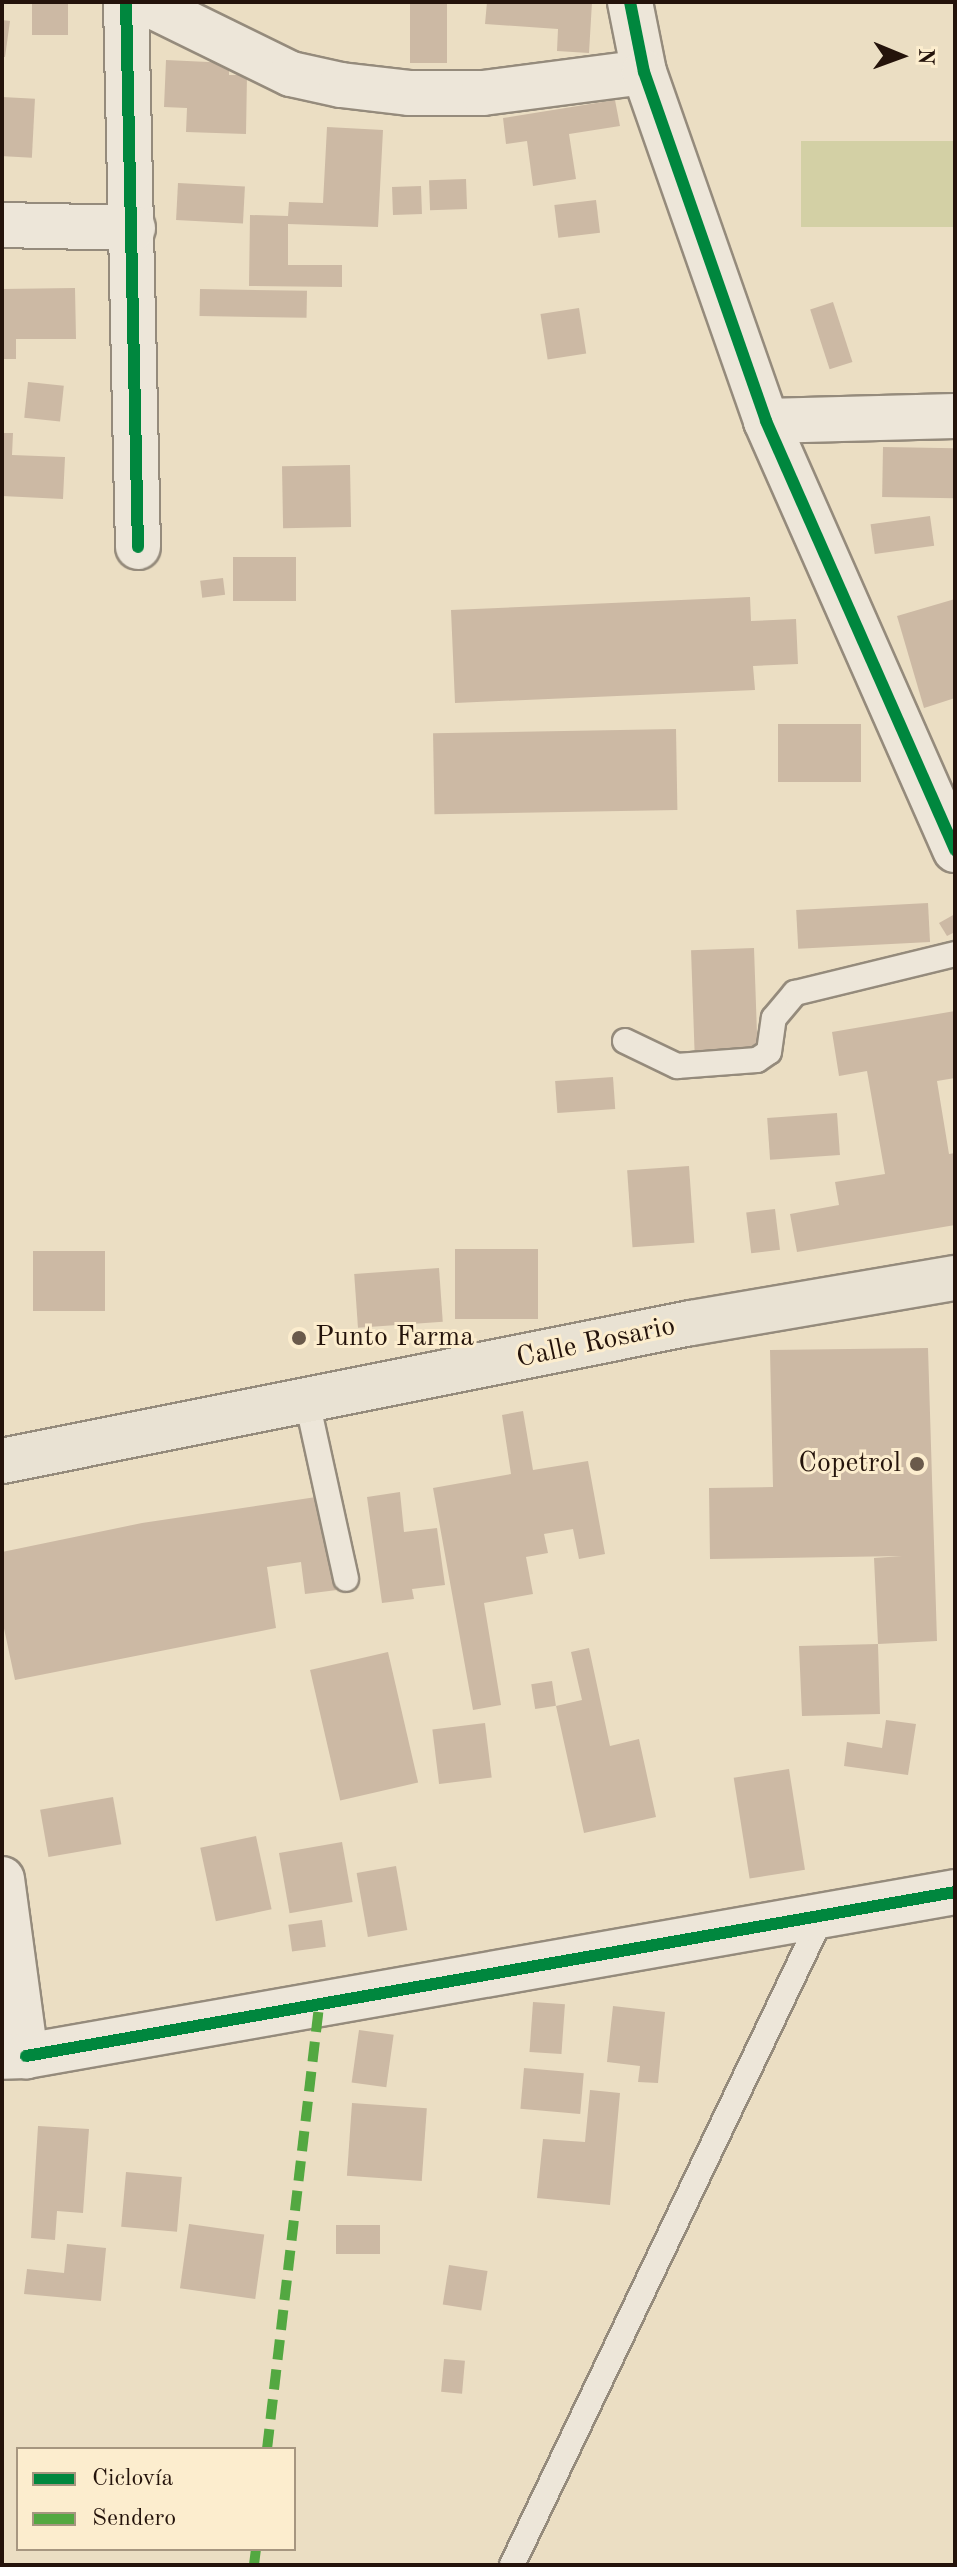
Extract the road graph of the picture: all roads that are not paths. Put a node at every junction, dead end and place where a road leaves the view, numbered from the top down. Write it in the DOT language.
graph roads {
  1 [pos="126,2"];
  2 [pos="144,2"];
  3 [pos="630,2"];
  4 [pos="197,15"];
  5 [pos="644,72"];
  6 [pos="2,225"];
  7 [pos="133,228"];
  8 [pos="955,416"];
  9 [pos="766,421"];
  10 [pos="138,547"];
  11 [pos="955,850"];
  12 [pos="955,954"];
  13 [pos="625,1041"];
  14 [pos="955,1278"];
  15 [pos="307,1401"];
  16 [pos="2,1461"];
  17 [pos="346,1579"];
  18 [pos="2,1879"];
  19 [pos="955,1892"];
  20 [pos="823,1914"];
  21 [pos="14,2057"];
  22 [pos="512,2565"];
  1 -- 7 [label="street"];
  2 -- 4 [label="street"];
  3 -- 5 [label="street"];
  4 -- 5 [label="street"];
  5 -- 9 [label="street"];
  6 -- 7 [label="street"];
  7 -- 10 [label="street"];
  8 -- 9 [label="street"];
  9 -- 11 [label="street"];
  12 -- 13 [label="lane"];
  14 -- 15 [label="main road, Calle Rosario"];
  15 -- 16 [label="main road, Calle Rosario"];
  15 -- 17 [label="lane"];
  18 -- 21 [label="street"];
  19 -- 20 [label="street"];
  20 -- 21 [label="street"];
  20 -- 22 [label="lane"];
}
